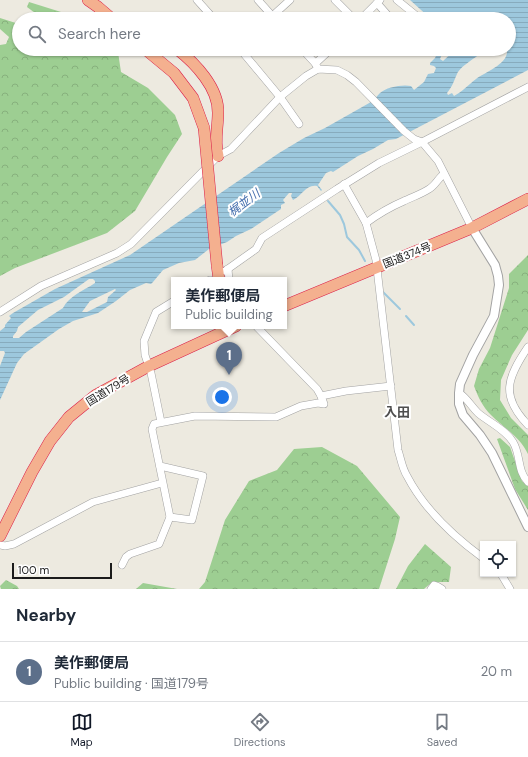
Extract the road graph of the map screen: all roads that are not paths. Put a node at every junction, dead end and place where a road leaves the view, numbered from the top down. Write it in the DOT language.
graph roads {
  1 [pos="88,0"];
  2 [pos="197,0"];
  3 [pos="258,0"];
  4 [pos="290,0"];
  5 [pos="335,0"];
  6 [pos="398,0"];
  7 [pos="379,2"];
  8 [pos="104,12"];
  9 [pos="208,12"];
  10 [pos="267,12"];
  11 [pos="278,12"];
  12 [pos="347,12"];
  13 [pos="368,12"];
  14 [pos="387,12"];
  15 [pos="412,12"];
  16 [pos="153,56"];
  17 [pos="184,56"];
  18 [pos="246,56"];
  19 [pos="308,56"];
  20 [pos="323,56"];
  21 [pos="316,66"];
  22 [pos="528,87"];
  23 [pos="280,97"];
  24 [pos="299,124"];
  25 [pos="422,142"];
  26 [pos="218,156"];
  27 [pos="444,174"];
  28 [pos="344,184"];
  29 [pos="528,199"];
  30 [pos="366,223"];
  31 [pos="472,228"];
  32 [pos="376,267"];
  33 [pos="222,271"];
  34 [pos="171,303"];
  35 [pos="287,305"];
  36 [pos="0,312"];
  37 [pos="226,329"];
  38 [pos="259,329"];
  39 [pos="528,347"];
  40 [pos="149,366"];
  41 [pos="391,386"];
  42 [pos="459,393"];
  43 [pos="321,396"];
  44 [pos="162,422"];
  45 [pos="528,425"];
  46 [pos="160,466"];
  47 [pos="528,482"];
  48 [pos="162,484"];
  49 [pos="170,517"];
  50 [pos="528,527"];
  51 [pos="0,536"];
  52 [pos="0,546"];
  53 [pos="480,556"];
  54 [pos="122,565"];
  55 [pos="503,577"];
  56 [pos="431,589"];
  57 [pos="442,589"];
  58 [pos="510,589"];
  1 -- 8 [label="highway"];
  2 -- 9 [label="street"];
  3 -- 10 [label="street"];
  4 -- 11 [label="street"];
  5 -- 12 [label="street"];
  6 -- 15 [label="street"];
  7 -- 13 [label="street"];
  7 -- 14 [label="street"];
  16 -- 33 [label="highway, bridge"];
  17 -- 26 [label="highway"];
  18 -- 23 [label="street"];
  19 -- 21 [label="street"];
  20 -- 21 [label="street"];
  21 -- 23 [label="street"];
  21 -- 25 [label="street"];
  22 -- 25 [label="street"];
  23 -- 24 [label="street"];
  23 -- 26 [label="street"];
  25 -- 27 [label="street"];
  25 -- 28 [label="street"];
  26 -- 36 [label="street"];
  27 -- 30 [label="street"];
  27 -- 31 [label="street"];
  28 -- 30 [label="street"];
  28 -- 33 [label="street"];
  29 -- 31 [label="highway, 国道374号"];
  30 -- 32 [label="street"];
  31 -- 32 [label="highway, 国道374号"];
  31 -- 42 [label="street"];
  32 -- 35 [label="highway, 国道374号"];
  32 -- 41 [label="street"];
  34 -- 40 [label="street"];
  37 -- 40 [label="highway, 国道179号"];
  38 -- 43 [label="street"];
  39 -- 45 [label="street"];
  40 -- 44 [label="street"];
  40 -- 51 [label="highway, 国道179号"];
  41 -- 43 [label="street"];
  41 -- 53 [label="street"];
  42 -- 47 [label="street"];
  42 -- 50 [label="street"];
  43 -- 44 [label="street"];
  44 -- 46 [label="street"];
  46 -- 48 [label="street"];
  46 -- 49 [label="street"];
  48 -- 49 [label="street"];
  48 -- 52 [label="street"];
  49 -- 54 [label="street"];
  55 -- 58 [label="street"];
  56 -- 57 [label="street"];
}
